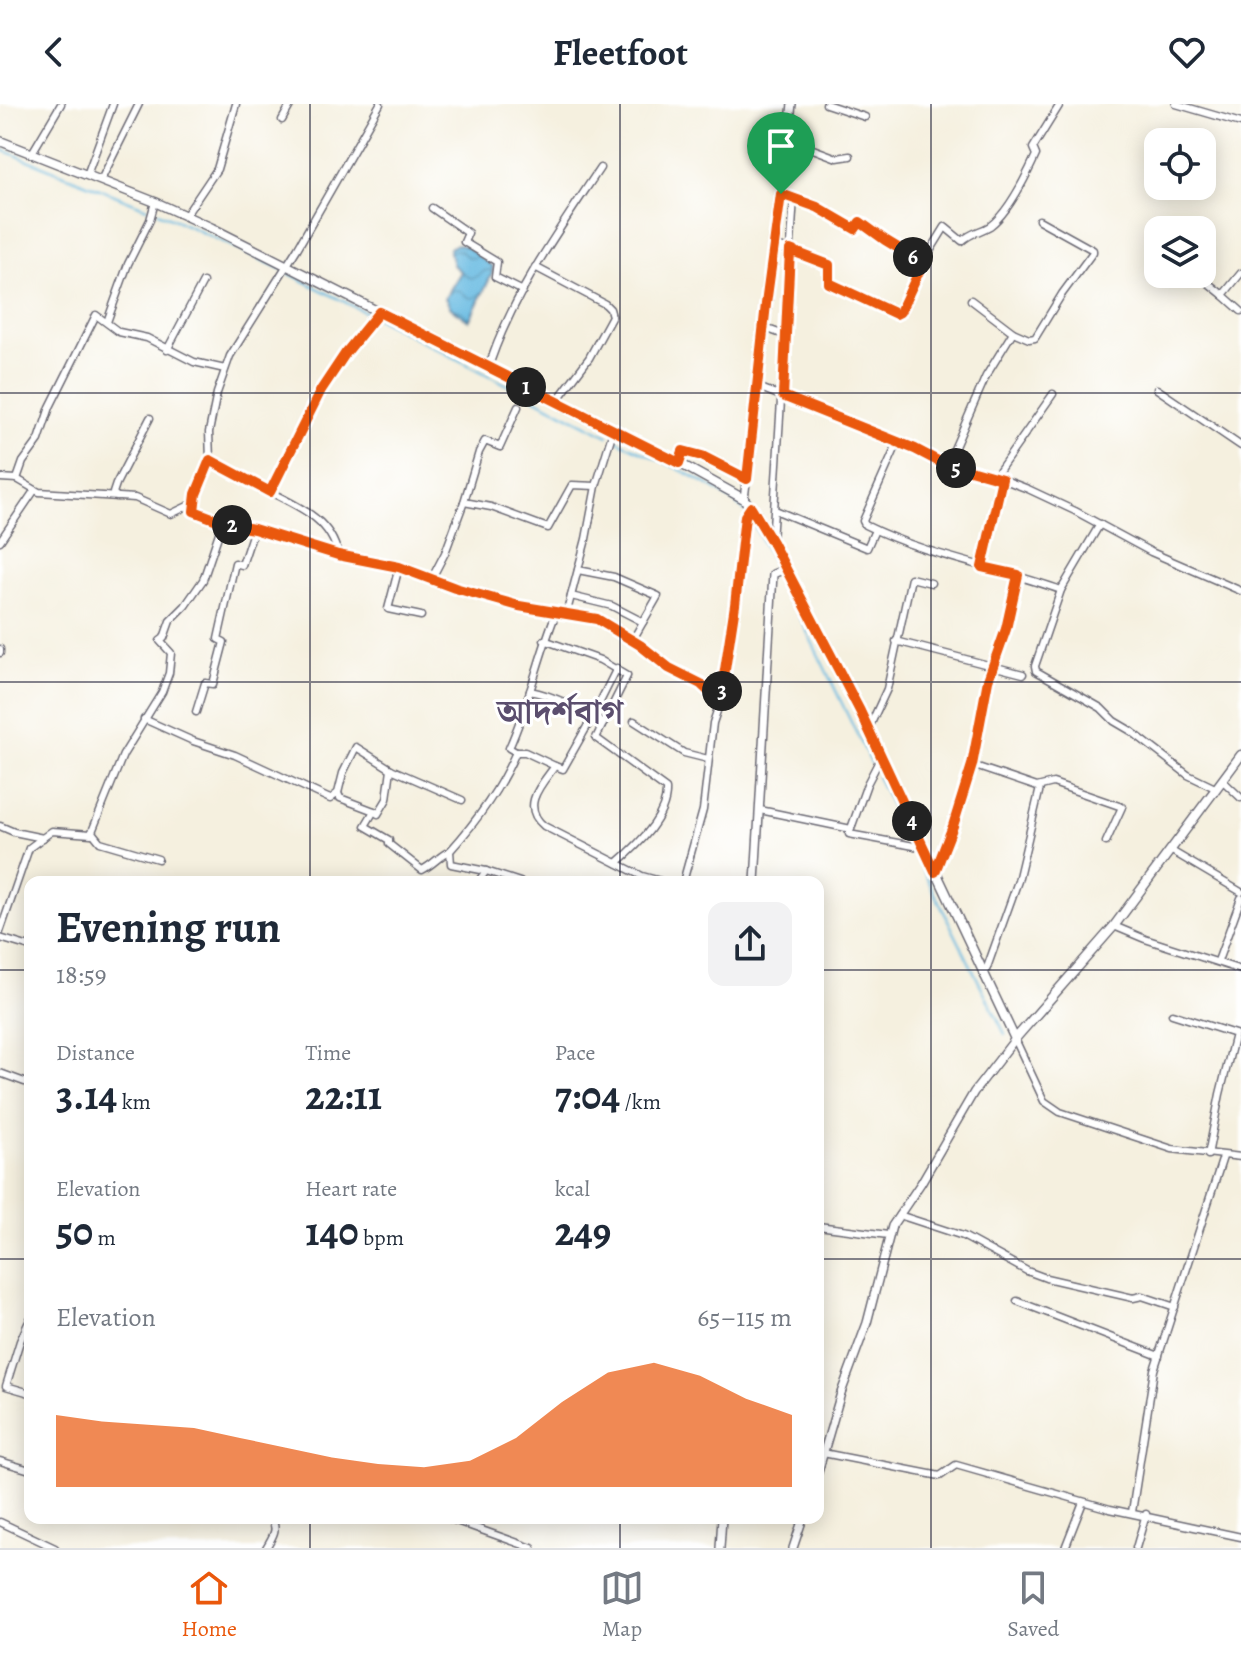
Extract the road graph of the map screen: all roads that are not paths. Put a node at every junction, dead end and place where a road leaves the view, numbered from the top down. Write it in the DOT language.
graph roads {
  1 [pos="61,104"];
  2 [pos="113,104"];
  3 [pos="139,104"];
  4 [pos="236,104"];
  5 [pos="291,104"];
  6 [pos="380,104"];
  7 [pos="792,104"];
  8 [pos="826,104"];
  9 [pos="1176,104"];
  10 [pos="1058,105"];
  11 [pos="865,117"];
  12 [pos="282,120"];
  13 [pos="1241,123"];
  14 [pos="789,140"];
  15 [pos="0,141"];
  16 [pos="32,153"];
  17 [pos="850,156"];
  18 [pos="600,168"];
  19 [pos="87,175"];
  20 [pos="101,180"];
  21 [pos="781,194"];
  22 [pos="794,197"];
  23 [pos="155,202"];
  24 [pos="432,208"];
  25 [pos="186,215"];
  26 [pos="1039,220"];
  27 [pos="774,245"];
  28 [pos="790,250"];
  29 [pos="923,263"];
  30 [pos="287,265"];
  31 [pos="535,267"];
  32 [pos="1241,273"];
  33 [pos="203,282"];
  34 [pos="1214,288"];
  35 [pos="523,291"];
  36 [pos="1223,295"];
  37 [pos="971,300"];
  38 [pos="1241,311"];
  39 [pos="379,312"];
  40 [pos="107,322"];
  41 [pos="765,328"];
  42 [pos="1013,332"];
  43 [pos="787,336"];
  44 [pos="167,350"];
  45 [pos="485,365"];
  46 [pos="225,369"];
  47 [pos="758,387"];
  48 [pos="1157,389"];
  49 [pos="1053,394"];
  50 [pos="783,396"];
  51 [pos="556,402"];
  52 [pos="518,407"];
  53 [pos="150,418"];
  54 [pos="611,435"];
  55 [pos="898,442"];
  56 [pos="1241,446"];
  57 [pos="210,460"];
  58 [pos="679,463"];
  59 [pos="947,465"];
  60 [pos="0,478"];
  61 [pos="17,479"];
  62 [pos="747,479"];
  63 [pos="998,479"];
  64 [pos="596,486"];
  65 [pos="34,491"];
  66 [pos="270,492"];
  67 [pos="117,497"];
  68 [pos="744,499"];
  69 [pos="464,502"];
  70 [pos="194,503"];
  71 [pos="775,510"];
  72 [pos="748,511"];
  73 [pos="221,521"];
  74 [pos="1100,524"];
  75 [pos="254,529"];
  76 [pos="875,530"];
  77 [pos="0,541"];
  78 [pos="772,542"];
  79 [pos="338,555"];
  80 [pos="399,567"];
  81 [pos="982,567"];
  82 [pos="578,570"];
  83 [pos="780,571"];
  84 [pos="1018,575"];
  85 [pos="432,578"];
  86 [pos="931,583"];
  87 [pos="1061,590"];
  88 [pos="1241,591"];
  89 [pos="571,596"];
  90 [pos="556,613"];
  91 [pos="566,615"];
  92 [pos="421,616"];
  93 [pos="643,622"];
  94 [pos="631,638"];
  95 [pos="544,640"];
  96 [pos="896,641"];
  97 [pos="992,666"];
  98 [pos="617,668"];
  99 [pos="1023,674"];
  100 [pos="530,691"];
  101 [pos="720,702"];
  102 [pos="196,712"];
  103 [pos="593,716"];
  104 [pos="144,719"];
  105 [pos="634,721"];
  106 [pos="603,724"];
  107 [pos="868,730"];
  108 [pos="516,752"];
  109 [pos="1241,755"];
  110 [pos="881,757"];
  111 [pos="708,759"];
  112 [pos="972,765"];
  113 [pos="555,766"];
  114 [pos="391,769"];
  115 [pos="1222,780"];
  116 [pos="1040,788"];
  117 [pos="1215,788"];
  118 [pos="338,793"];
  119 [pos="1241,798"];
  120 [pos="462,800"];
  121 [pos="760,810"];
  122 [pos="374,811"];
  123 [pos="0,826"];
  124 [pos="851,829"];
  125 [pos="92,832"];
  126 [pos="43,838"];
  127 [pos="1106,842"];
  128 [pos="925,848"];
  129 [pos="1170,850"];
  130 [pos="450,851"];
  131 [pos="158,859"];
  132 [pos="617,863"];
  133 [pos="486,871"];
  134 [pos="935,872"];
  135 [pos="482,876"];
  136 [pos="501,876"];
  137 [pos="642,876"];
  138 [pos="685,876"];
  139 [pos="755,876"];
  140 [pos="1241,892"];
  141 [pos="1241,898"];
  142 [pos="1114,926"];
  143 [pos="0,932"];
  144 [pos="0,938"];
  145 [pos="24,945"];
  146 [pos="1218,961"];
  147 [pos="1241,970"];
  148 [pos="984,976"];
  149 [pos="1172,1014"];
  150 [pos="1015,1039"];
  151 [pos="0,1073"];
  152 [pos="24,1082"];
  153 [pos="1208,1155"];
  154 [pos="1223,1157"];
  155 [pos="1241,1157"];
  156 [pos="899,1215"];
  157 [pos="824,1227"];
  158 [pos="888,1235"];
  159 [pos="1017,1301"];
  160 [pos="1175,1307"];
  161 [pos="24,1332"];
  162 [pos="1159,1356"];
  163 [pos="24,1391"];
  164 [pos="824,1444"];
  165 [pos="824,1454"];
  166 [pos="0,1461"];
  167 [pos="24,1467"];
  168 [pos="1083,1502"];
  169 [pos="1132,1512"];
  170 [pos="1146,1514"];
  171 [pos="0,1522"];
  172 [pos="275,1524"];
  173 [pos="469,1524"];
  174 [pos="722,1524"];
  175 [pos="801,1524"];
  176 [pos="1241,1537"];
  177 [pos="55,1548"];
  178 [pos="266,1548"];
  179 [pos="532,1548"];
  180 [pos="720,1548"];
  181 [pos="793,1548"];
  182 [pos="1065,1548"];
  183 [pos="1136,1548"];
  1 -- 16 [label="street"];
  2 -- 19 [label="street"];
  3 -- 20 [label="street"];
  4 -- 25 [label="street"];
  5 -- 12 [label="street"];
  6 -- 30 [label="street"];
  7 -- 14 [label="street"];
  8 -- 11 [label="street"];
  9 -- 13 [label="street"];
  10 -- 29 [label="street"];
  14 -- 17 [label="street"];
  14 -- 21 [label="street"];
  15 -- 16 [label="main road"];
  16 -- 19 [label="main road"];
  18 -- 31 [label="street"];
  19 -- 20 [label="main road"];
  20 -- 23 [label="main road"];
  21 -- 22 [label="street"];
  21 -- 27 [label="street"];
  22 -- 28 [label="street"];
  22 -- 29 [label="street"];
  23 -- 25 [label="main road"];
  23 -- 40 [label="street"];
  24 -- 35 [label="street"];
  25 -- 30 [label="main road"];
  26 -- 42 [label="street"];
  27 -- 28 [label="street"];
  27 -- 41 [label="street"];
  28 -- 29 [label="street"];
  28 -- 43 [label="street"];
  30 -- 39 [label="main road"];
  30 -- 46 [label="street"];
  31 -- 35 [label="street"];
  31 -- 51 [label="street"];
  32 -- 36 [label="street"];
  33 -- 44 [label="street"];
  34 -- 36 [label="street"];
  35 -- 45 [label="street"];
  36 -- 38 [label="street"];
  37 -- 42 [label="street"];
  39 -- 45 [label="main road"];
  39 -- 66 [label="street"];
  40 -- 44 [label="street"];
  40 -- 61 [label="street"];
  41 -- 43 [label="street"];
  41 -- 47 [label="street"];
  42 -- 59 [label="street"];
  43 -- 50 [label="street"];
  44 -- 46 [label="street"];
  45 -- 51 [label="main road"];
  46 -- 57 [label="street"];
  47 -- 50 [label="street"];
  47 -- 62 [label="street"];
  48 -- 56 [label="street"];
  49 -- 63 [label="street"];
  50 -- 55 [label="street"];
  50 -- 71 [label="street"];
  51 -- 54 [label="main road"];
  52 -- 69 [label="street"];
  53 -- 67 [label="street"];
  54 -- 58 [label="main road"];
  54 -- 64 [label="street"];
  55 -- 59 [label="street"];
  55 -- 76 [label="street"];
  57 -- 66 [label="street"];
  57 -- 70 [label="street"];
  58 -- 62 [label="street"];
  58 -- 68 [label="main road"];
  59 -- 63 [label="street"];
  60 -- 61 [label="street"];
  61 -- 65 [label="street"];
  62 -- 68 [label="street"];
  63 -- 74 [label="street"];
  63 -- 81 [label="street"];
  64 -- 69 [label="street"];
  64 -- 82 [label="street"];
  65 -- 67 [label="street"];
  65 -- 77 [label="street"];
  66 -- 79 [label="street"];
  67 -- 70 [label="street"];
  68 -- 72 [label="main road"];
  69 -- 85 [label="street"];
  70 -- 73 [label="street"];
  71 -- 76 [label="street"];
  71 -- 78 [label="street"];
  72 -- 78 [label="main road"];
  72 -- 101 [label="street"];
  73 -- 75 [label="street"];
  73 -- 104 [label="street"];
  74 -- 87 [label="street"];
  74 -- 88 [label="street"];
  75 -- 79 [label="street"];
  75 -- 102 [label="street"];
  76 -- 81 [label="street"];
  78 -- 83 [label="main road"];
  79 -- 80 [label="street"];
  80 -- 85 [label="street"];
  80 -- 92 [label="street"];
  81 -- 84 [label="street"];
  82 -- 89 [label="street"];
  82 -- 93 [label="street"];
  83 -- 107 [label="main road"];
  83 -- 121 [label="street"];
  84 -- 87 [label="street"];
  84 -- 97 [label="street"];
  85 -- 90 [label="street"];
  86 -- 96 [label="street"];
  87 -- 117 [label="street"];
  89 -- 91 [label="street"];
  89 -- 93 [label="street"];
  90 -- 91 [label="street"];
  90 -- 95 [label="street"];
  91 -- 94 [label="street"];
  93 -- 94 [label="street"];
  94 -- 101 [label="street"];
  95 -- 98 [label="street"];
  95 -- 100 [label="street"];
  96 -- 97 [label="street"];
  96 -- 107 [label="street"];
  97 -- 99 [label="street"];
  97 -- 112 [label="street"];
  98 -- 103 [label="street"];
  98 -- 106 [label="street"];
  100 -- 103 [label="street"];
  100 -- 108 [label="street"];
  101 -- 111 [label="street"];
  103 -- 106 [label="street"];
  103 -- 113 [label="street"];
  104 -- 118 [label="street"];
  104 -- 125 [label="street"];
  105 -- 111 [label="street"];
  106 -- 132 [label="street"];
  107 -- 110 [label="main road"];
  108 -- 113 [label="street"];
  108 -- 130 [label="street"];
  109 -- 115 [label="main road"];
  110 -- 124 [label="street"];
  110 -- 128 [label="main road"];
  111 -- 138 [label="street"];
  112 -- 116 [label="street"];
  112 -- 134 [label="street"];
  113 -- 132 [label="street"];
  114 -- 118 [label="street"];
  114 -- 120 [label="street"];
  114 -- 122 [label="street"];
  115 -- 117 [label="main road"];
  115 -- 119 [label="street"];
  116 -- 127 [label="street"];
  116 -- 148 [label="street"];
  117 -- 129 [label="main road"];
  118 -- 122 [label="street"];
  121 -- 124 [label="street"];
  121 -- 139 [label="street"];
  122 -- 130 [label="street"];
  123 -- 126 [label="street"];
  124 -- 128 [label="street"];
  125 -- 126 [label="street"];
  125 -- 131 [label="street"];
  126 -- 143 [label="street"];
  128 -- 134 [label="main road"];
  129 -- 140 [label="street"];
  129 -- 142 [label="main road"];
  130 -- 133 [label="street"];
  132 -- 137 [label="street"];
  133 -- 135 [label="street"];
  133 -- 136 [label="street"];
  134 -- 148 [label="main road"];
  141 -- 146 [label="street"];
  142 -- 146 [label="street"];
  142 -- 150 [label="main road"];
  144 -- 145 [label="street"];
  146 -- 147 [label="street"];
  148 -- 150 [label="main road"];
  149 -- 153 [label="street"];
  150 -- 153 [label="street"];
  150 -- 156 [label="street"];
  151 -- 152 [label="street"];
  153 -- 154 [label="street"];
  154 -- 155 [label="street"];
  154 -- 160 [label="street"];
  156 -- 158 [label="street"];
  156 -- 160 [label="street"];
  157 -- 158 [label="street"];
  158 -- 164 [label="street"];
  159 -- 162 [label="street"];
  160 -- 162 [label="street"];
  161 -- 163 [label="street"];
  162 -- 169 [label="street"];
  165 -- 168 [label="street"];
  166 -- 167 [label="street"];
  168 -- 169 [label="street"];
  168 -- 182 [label="street"];
  169 -- 170 [label="street"];
  170 -- 176 [label="street"];
  170 -- 183 [label="street"];
  171 -- 177 [label="street"];
  172 -- 178 [label="street"];
  173 -- 179 [label="street"];
  174 -- 180 [label="street"];
  175 -- 181 [label="street"];
}
